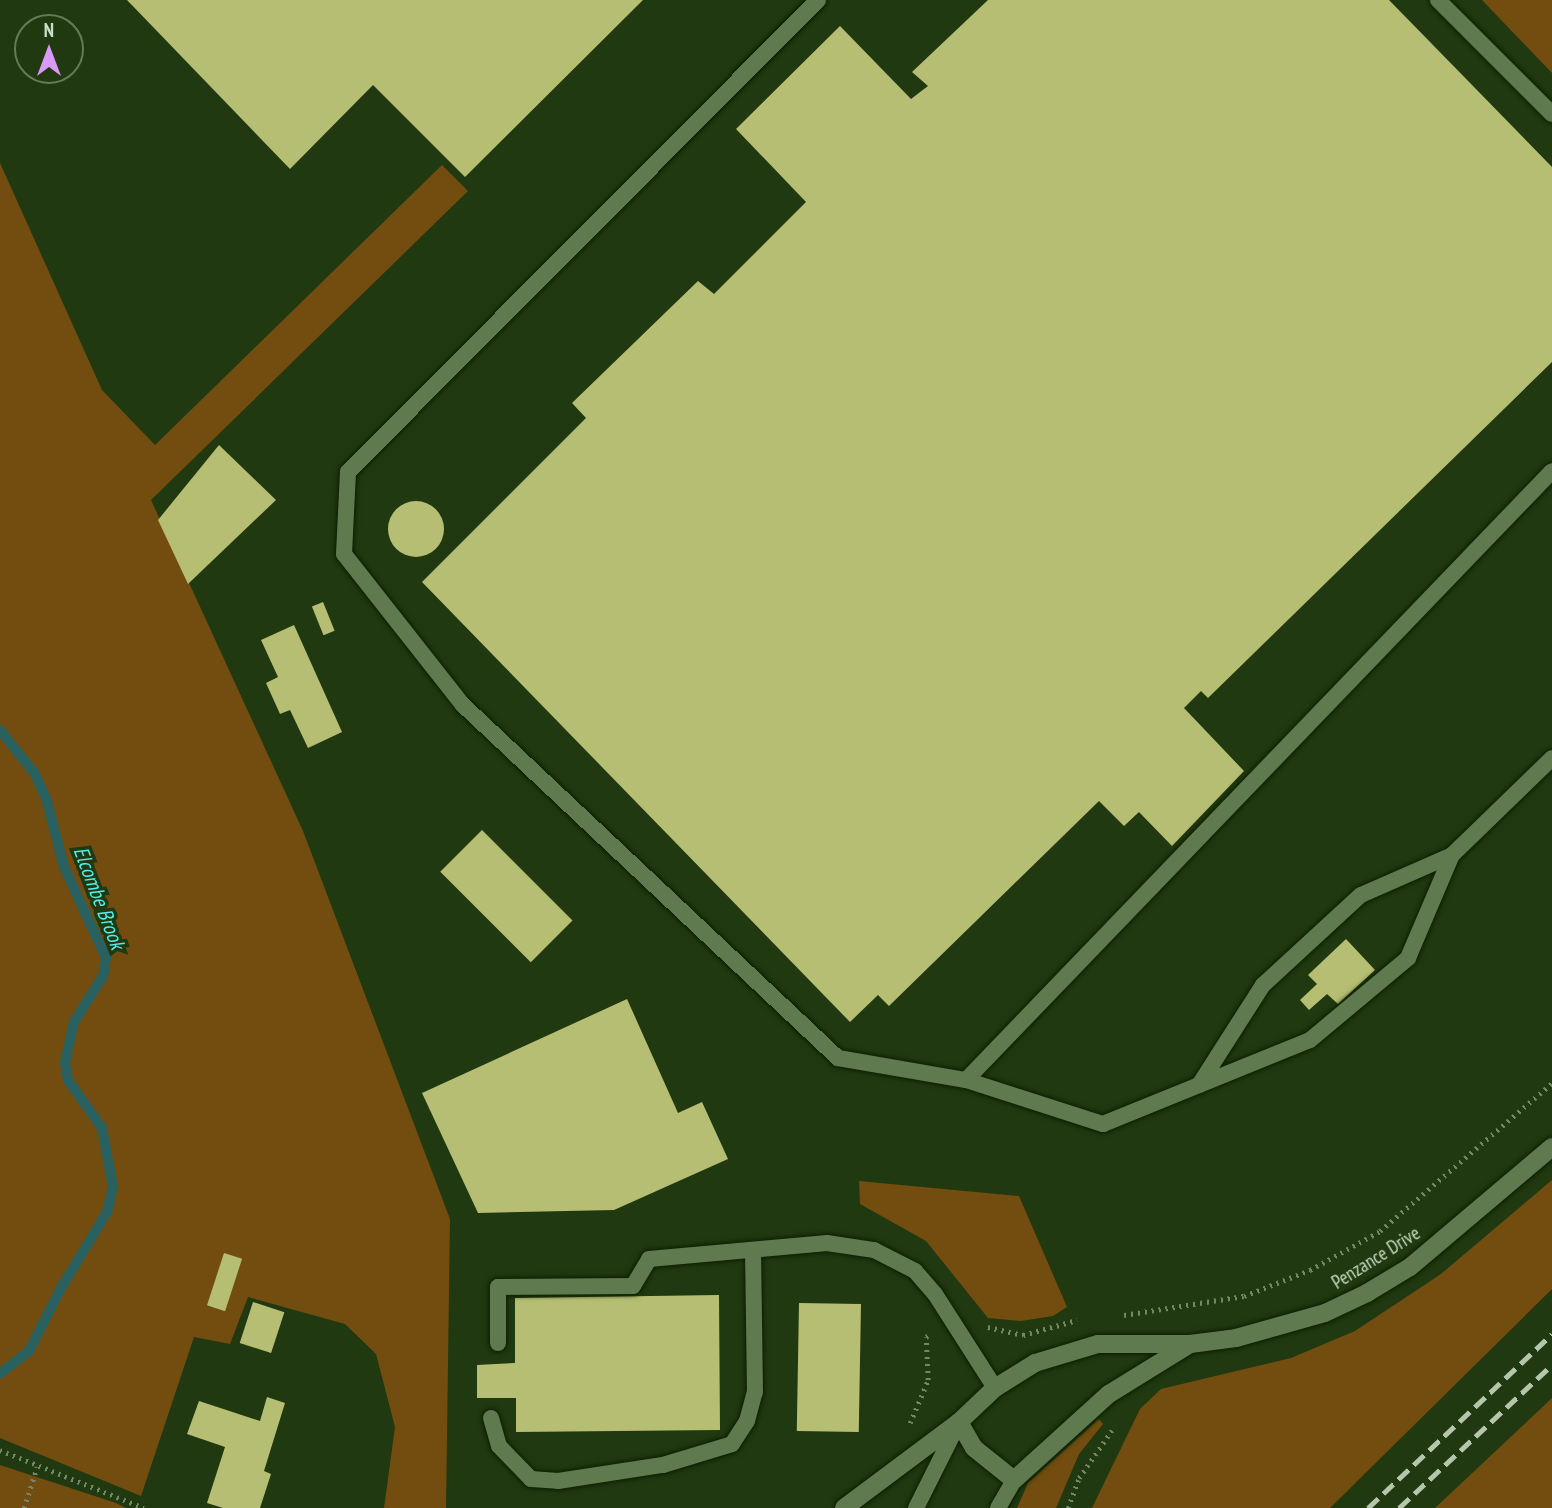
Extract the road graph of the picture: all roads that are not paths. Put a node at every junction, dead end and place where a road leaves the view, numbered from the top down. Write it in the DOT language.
graph roads {
  1 [pos="818,0"];
  2 [pos="1438,0"];
  3 [pos="1552,114"];
  4 [pos="1552,471"];
  5 [pos="1552,758"];
  6 [pos="1452,855"];
  7 [pos="965,1080"];
  8 [pos="1199,1085"];
  9 [pos="1552,1147"];
  10 [pos="753,1253"];
  11 [pos="498,1343"];
  12 [pos="1190,1344"];
  13 [pos="995,1388"];
  14 [pos="491,1418"];
  15 [pos="959,1422"];
  16 [pos="1014,1480"];
  17 [pos="844,1508"];
  18 [pos="916,1508"];
  19 [pos="998,1508"];
  1 -- 7 [label="lane"];
  2 -- 3 [label="lane"];
  4 -- 7 [label="lane"];
  5 -- 6 [label="lane"];
  6 -- 8 [label="lane"];
  6 -- 8 [label="lane"];
  7 -- 8 [label="lane"];
  9 -- 12 [label="street, Penzance Drive"];
  10 -- 11 [label="lane"];
  10 -- 13 [label="lane"];
  10 -- 14 [label="lane"];
  12 -- 13 [label="street, Penzance Drive"];
  12 -- 16 [label="street, Penzance Drive"];
  13 -- 15 [label="street, Penzance Drive"];
  15 -- 16 [label="street"];
  15 -- 17 [label="street, Penzance Drive"];
  15 -- 18 [label="lane, Penzance Drive"];
  16 -- 19 [label="lane, Penzance Drive"];
}
